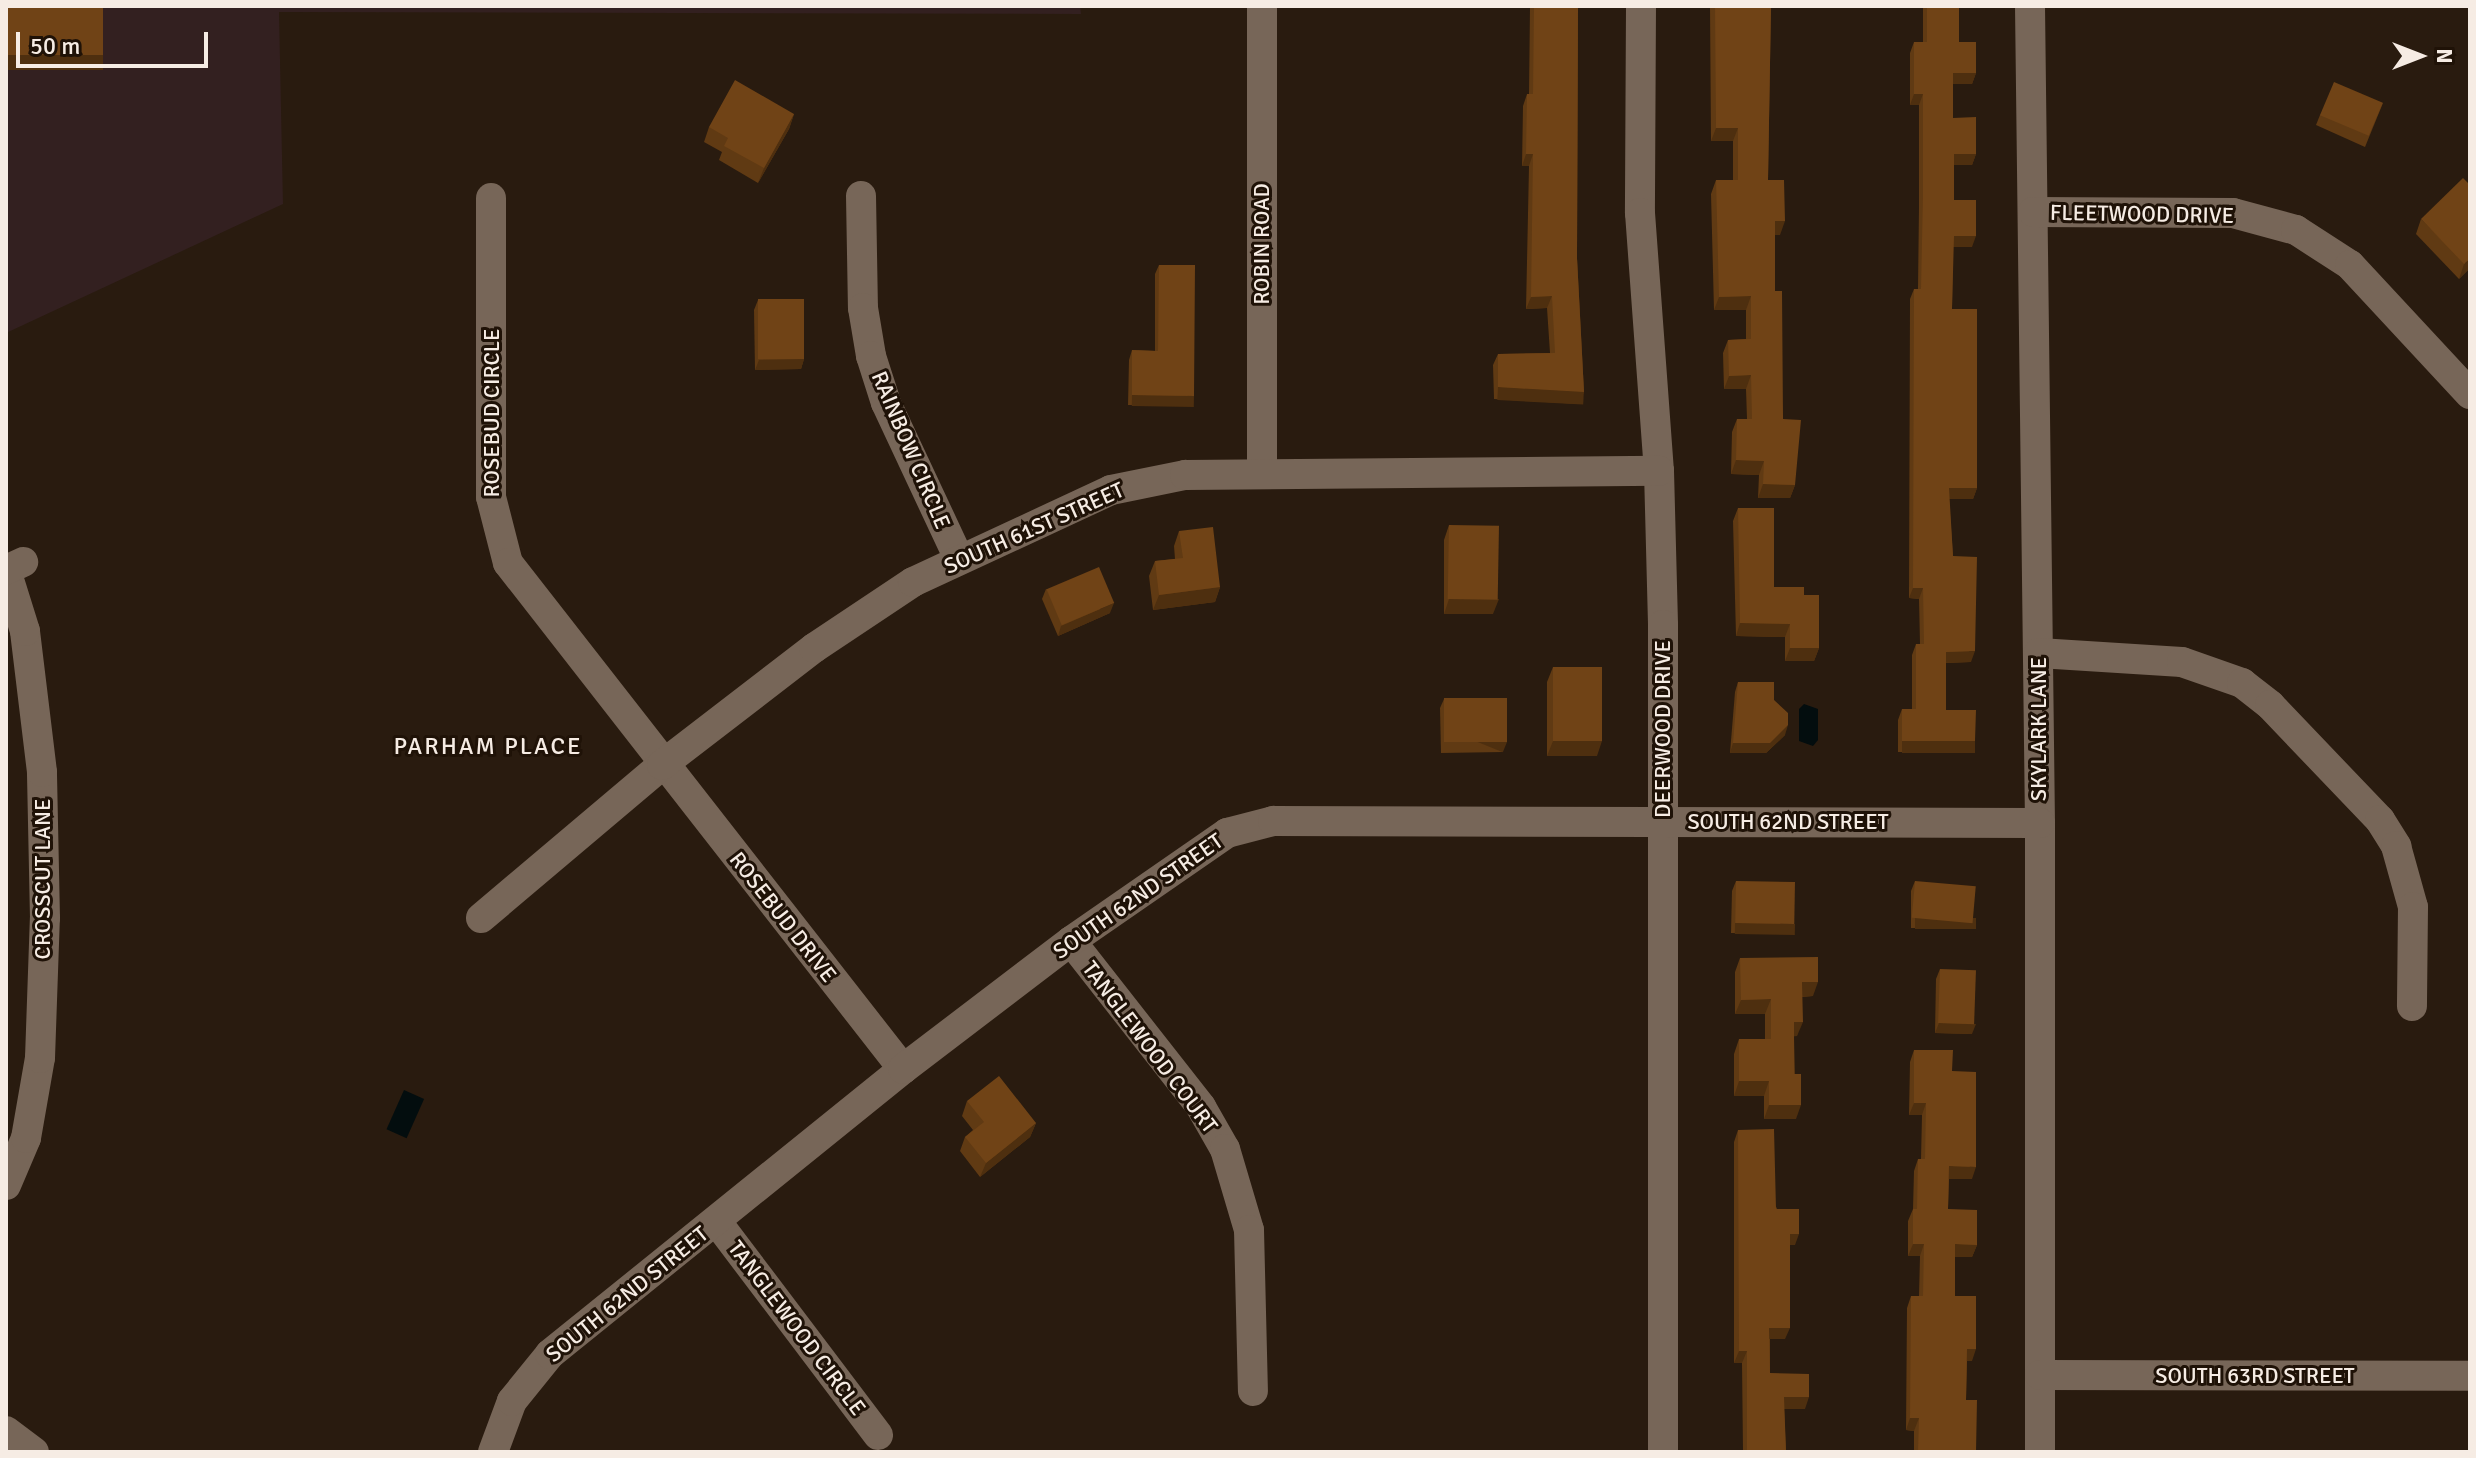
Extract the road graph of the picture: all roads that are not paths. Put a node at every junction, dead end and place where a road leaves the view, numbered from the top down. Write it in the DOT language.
graph roads {
  1 [pos="1641,6"];
  2 [pos="2030,6"];
  3 [pos="1262,10"];
  4 [pos="861,196"];
  5 [pos="491,198"];
  6 [pos="2033,212"];
  7 [pos="2470,394"];
  8 [pos="1659,471"];
  9 [pos="1262,473"];
  10 [pos="959,559"];
  11 [pos="15,566"];
  12 [pos="2039,653"];
  13 [pos="662,765"];
  14 [pos="1663,822"];
  15 [pos="2040,823"];
  16 [pos="481,918"];
  17 [pos="1071,941"];
  18 [pos="2412,1006"];
  19 [pos="903,1069"];
  20 [pos="6,1185"];
  21 [pos="717,1222"];
  22 [pos="2040,1375"];
  23 [pos="2470,1376"];
  24 [pos="1253,1391"];
  25 [pos="6,1431"];
  26 [pos="878,1435"];
  27 [pos="34,1452"];
  28 [pos="493,1452"];
  29 [pos="1663,1452"];
  30 [pos="2040,1452"];
  1 -- 8 [label="street, DEERWOOD DRIVE"];
  2 -- 6 [label="street, SKYLARK LANE"];
  3 -- 9 [label="street, ROBIN ROAD"];
  4 -- 10 [label="street, RAINBOW CIRCLE"];
  5 -- 13 [label="street, ROSEBUD CIRCLE"];
  6 -- 7 [label="street, FLEETWOOD DRIVE"];
  6 -- 12 [label="street, SKYLARK LANE"];
  8 -- 9 [label="street, SOUTH 61ST STREET"];
  8 -- 14 [label="street, DEERWOOD DRIVE"];
  9 -- 10 [label="street, SOUTH 61ST STREET"];
  10 -- 13 [label="street, SOUTH 61ST STREET"];
  11 -- 20 [label="street, CROSSCUT LANE"];
  12 -- 15 [label="street, SKYLARK LANE"];
  12 -- 18 [label="street"];
  13 -- 16 [label="street, SOUTH 61ST STREET"];
  13 -- 19 [label="street, ROSEBUD DRIVE"];
  14 -- 15 [label="street, SOUTH 62ND STREET"];
  14 -- 17 [label="street, SOUTH 62ND STREET"];
  14 -- 29 [label="street, DEERWOOD DRIVE"];
  15 -- 22 [label="street, SKYLARK LANE"];
  17 -- 19 [label="street, SOUTH 62ND STREET"];
  17 -- 24 [label="street, TANGLEWOOD COURT"];
  19 -- 21 [label="street, SOUTH 62ND STREET"];
  21 -- 26 [label="street, TANGLEWOOD CIRCLE"];
  21 -- 28 [label="street, SOUTH 62ND STREET"];
  22 -- 23 [label="street, SOUTH 63RD STREET"];
  22 -- 30 [label="street, SKYLARK LANE"];
  25 -- 27 [label="street"];
}
